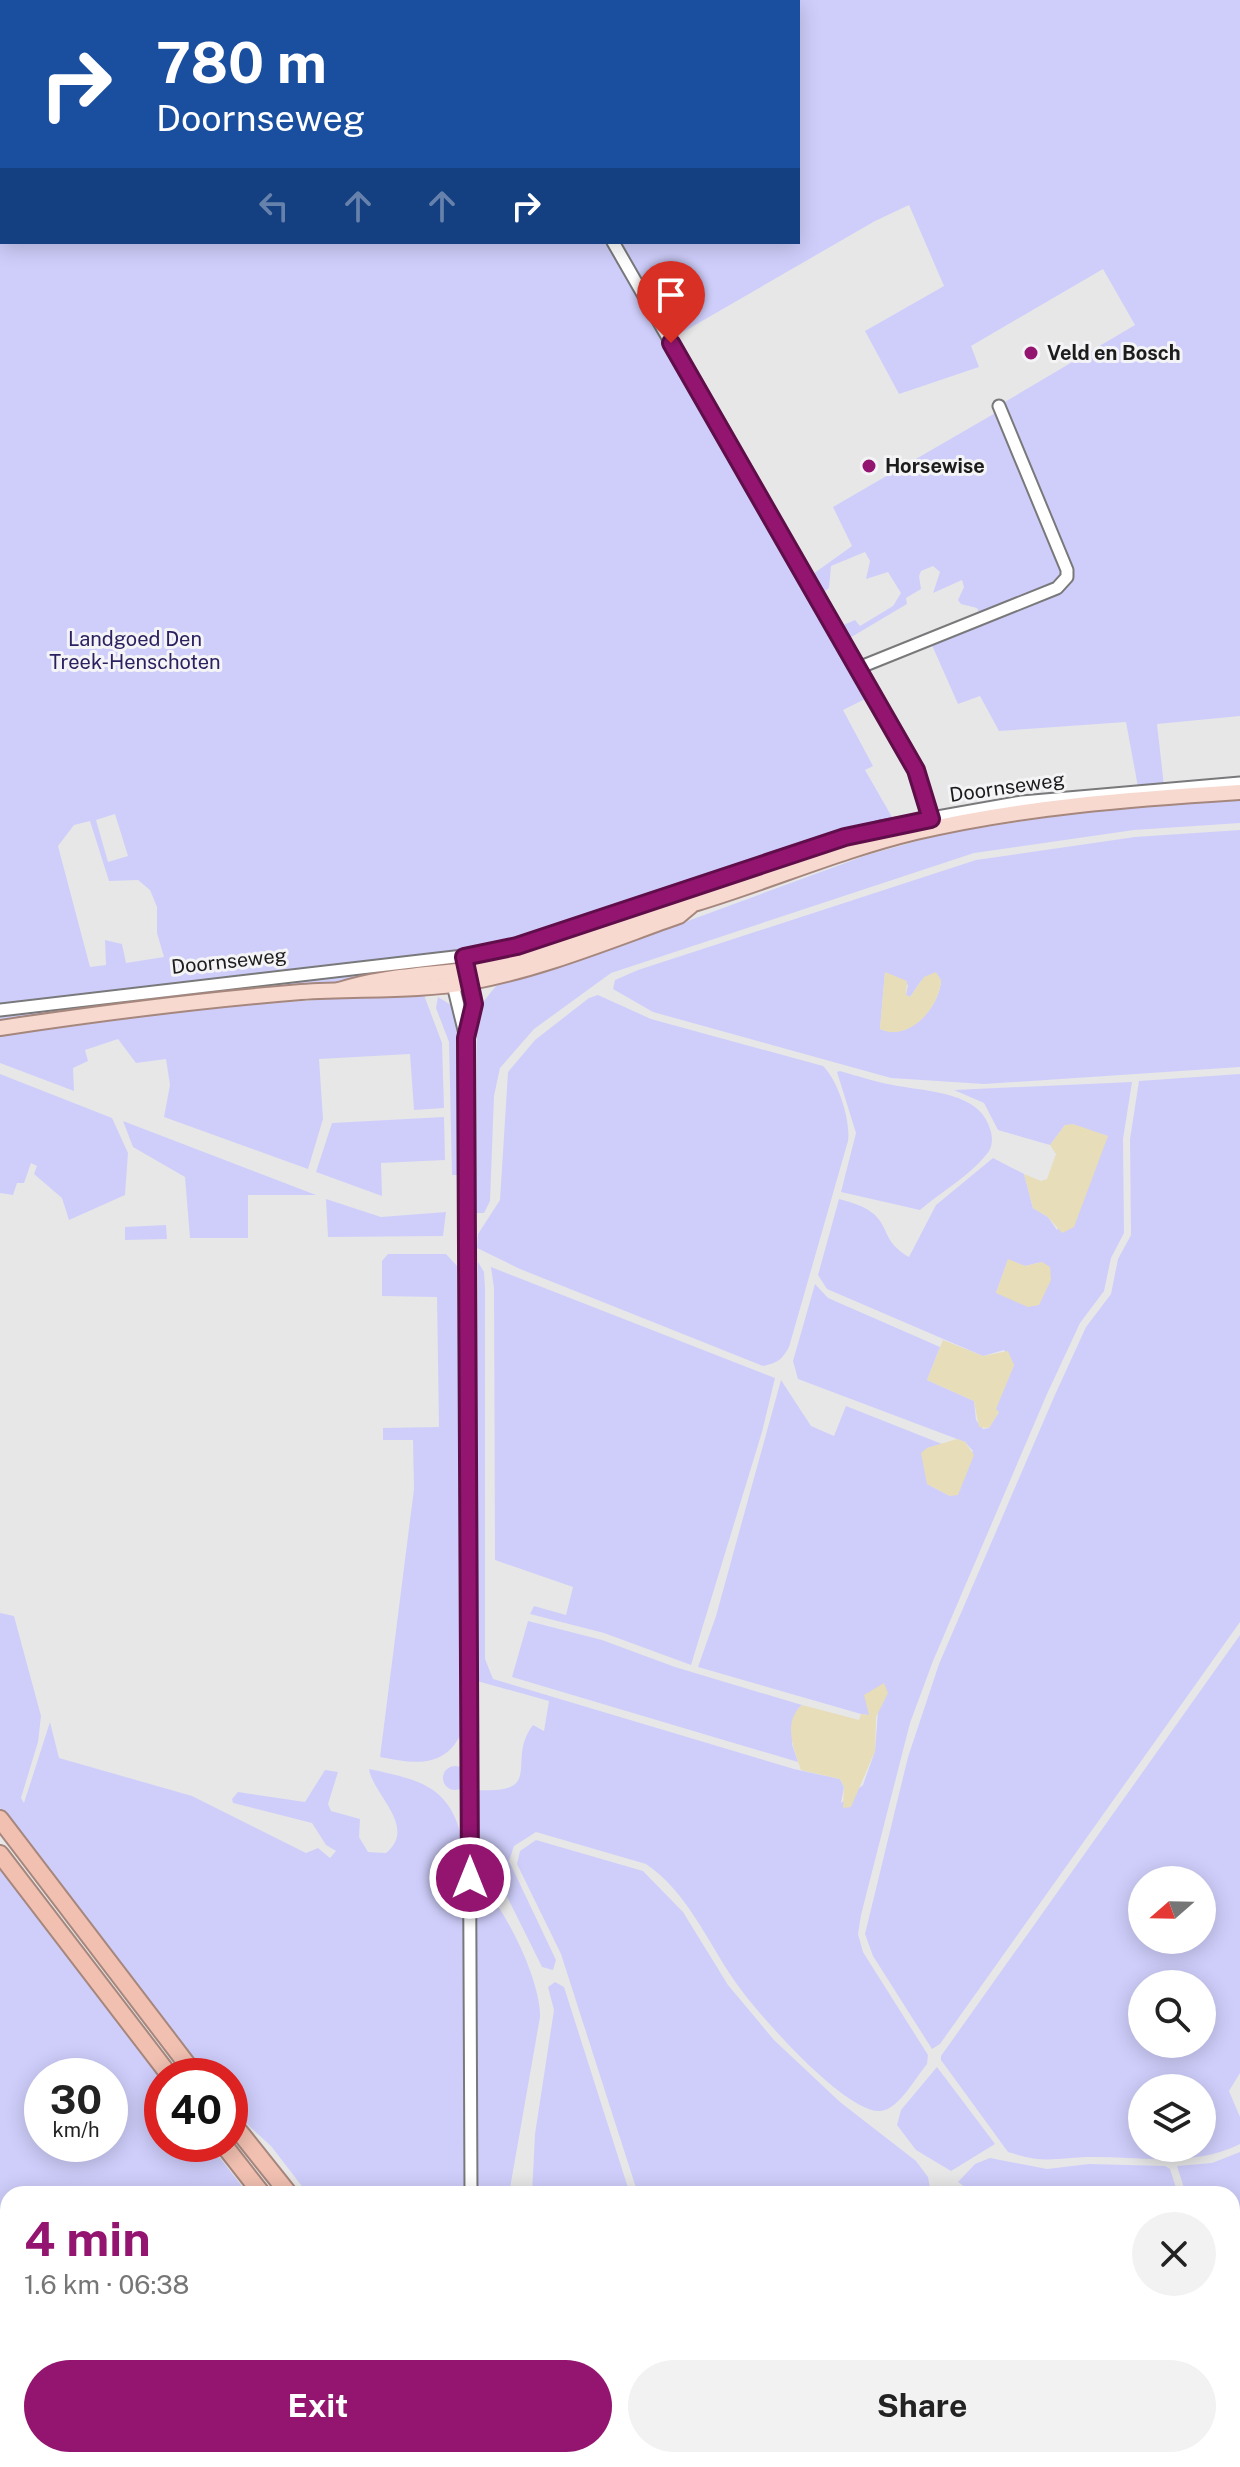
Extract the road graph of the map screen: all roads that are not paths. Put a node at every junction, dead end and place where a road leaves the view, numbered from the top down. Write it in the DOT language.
graph roads {
  1 [pos="614,244"];
  2 [pos="999,406"];
  3 [pos="858,668"];
  4 [pos="1240,783"];
  5 [pos="1240,792"];
  6 [pos="931,819"];
  7 [pos="467,970"];
  8 [pos="453,985"];
  9 [pos="339,990"];
  10 [pos="0,1010"];
  11 [pos="0,1028"];
  12 [pos="466,1038"];
  13 [pos="0,1819"];
  14 [pos="0,1854"];
  15 [pos="156,2058"];
  16 [pos="182,2058"];
  17 [pos="248,2143"];
  18 [pos="237,2162"];
  19 [pos="256,2186"];
  20 [pos="283,2186"];
  21 [pos="471,2186"];
  1 -- 3 [label="street"];
  2 -- 3 [label="street"];
  3 -- 6 [label="street"];
  4 -- 6 [label="street, Doornseweg"];
  5 -- 7 [label="main road, Doornseweg"];
  6 -- 7 [label="street, Doornseweg"];
  7 -- 8 [label="main road, Doornseweg"];
  7 -- 9 [label="main road, Doornseweg"];
  7 -- 10 [label="street, Doornseweg"];
  7 -- 12 [label="street"];
  8 -- 9 [label="main road, Doornseweg"];
  8 -- 12 [label="street"];
  9 -- 11 [label="main road, Doornseweg"];
  12 -- 21 [label="street"];
  13 -- 16 [label="highway"];
  14 -- 15 [label="highway"];
  17 -- 20 [label="highway"];
  18 -- 19 [label="highway"];
}
